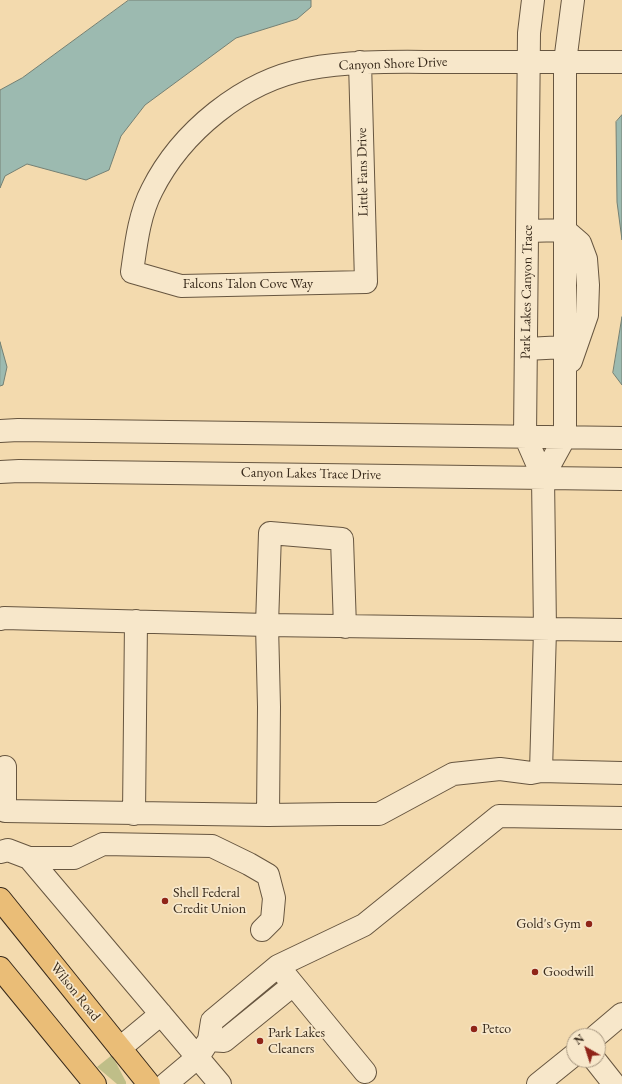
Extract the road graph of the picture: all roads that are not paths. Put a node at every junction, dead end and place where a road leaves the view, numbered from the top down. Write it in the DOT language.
graph roads {
  1 [pos="532,0"];
  2 [pos="572,0"];
  3 [pos="360,62"];
  4 [pos="529,62"];
  5 [pos="565,62"];
  6 [pos="622,62"];
  7 [pos="565,230"];
  8 [pos="527,231"];
  9 [pos="132,272"];
  10 [pos="366,282"];
  11 [pos="565,347"];
  12 [pos="526,349"];
  13 [pos="565,380"];
  14 [pos="0,431"];
  15 [pos="525,436"];
  16 [pos="565,437"];
  17 [pos="622,438"];
  18 [pos="0,472"];
  19 [pos="543,477"];
  20 [pos="622,478"];
  21 [pos="0,620"];
  22 [pos="136,622"];
  23 [pos="267,625"];
  24 [pos="345,626"];
  25 [pos="545,630"];
  26 [pos="622,630"];
  27 [pos="5,767"];
  28 [pos="541,771"];
  29 [pos="622,773"];
  30 [pos="134,814"];
  31 [pos="268,815"];
  32 [pos="622,818"];
  33 [pos="0,852"];
  34 [pos="29,858"];
  35 [pos="0,899"];
  36 [pos="262,930"];
  37 [pos="278,966"];
  38 [pos="0,968"];
  39 [pos="293,984"];
  40 [pos="161,1014"];
  41 [pos="621,1018"];
  42 [pos="606,1029"];
  43 [pos="120,1048"];
  44 [pos="204,1049"];
  45 [pos="566,1062"];
  46 [pos="601,1068"];
  47 [pos="365,1072"];
  48 [pos="89,1082"];
  49 [pos="543,1083"];
  50 [pos="149,1084"];
  51 [pos="166,1084"];
  52 [pos="220,1084"];
  53 [pos="614,1084"];
  1 -- 4 [label="street, Park Lakes Canyon Trace"];
  2 -- 5 [label="street"];
  3 -- 4 [label="street, Canyon Shore Drive"];
  3 -- 9 [label="street, Canyon Shore Drive"];
  3 -- 10 [label="street, Little Fans Drive"];
  4 -- 5 [label="street, Canyon Shore Drive"];
  4 -- 8 [label="street, Park Lakes Canyon Trace"];
  5 -- 6 [label="street, Canyon Shore Drive"];
  5 -- 7 [label="street"];
  7 -- 8 [label="street"];
  7 -- 11 [label="street"];
  7 -- 13 [label="street"];
  8 -- 12 [label="street, Park Lakes Canyon Trace"];
  9 -- 10 [label="street, Falcons Talon Cove Way"];
  11 -- 12 [label="street"];
  11 -- 13 [label="street"];
  12 -- 15 [label="street, Park Lakes Canyon Trace"];
  13 -- 16 [label="street"];
  14 -- 15 [label="street"];
  15 -- 16 [label="street"];
  15 -- 19 [label="street, Park Lakes Canyon Trace"];
  16 -- 17 [label="street"];
  16 -- 19 [label="street"];
  18 -- 19 [label="street, Canyon Lakes Trace Drive"];
  19 -- 20 [label="street, Canyon Lakes Trace Drive"];
  19 -- 25 [label="street"];
  21 -- 22 [label="street"];
  22 -- 23 [label="street"];
  22 -- 30 [label="street"];
  23 -- 24 [label="street"];
  23 -- 24 [label="street"];
  23 -- 31 [label="street"];
  24 -- 25 [label="street"];
  25 -- 26 [label="street"];
  25 -- 28 [label="street"];
  27 -- 30 [label="street"];
  28 -- 29 [label="street"];
  28 -- 31 [label="street"];
  30 -- 31 [label="street"];
  32 -- 37 [label="street"];
  33 -- 34 [label="street"];
  34 -- 36 [label="street"];
  34 -- 40 [label="street"];
  35 -- 43 [label="main road, Wilson Road"];
  37 -- 39 [label="street"];
  37 -- 44 [label="street"];
  38 -- 48 [label="main road"];
  39 -- 44 [label="street"];
  39 -- 47 [label="street"];
  40 -- 43 [label="street"];
  40 -- 44 [label="street"];
  41 -- 42 [label="street"];
  43 -- 50 [label="main road, Wilson Road"];
  44 -- 51 [label="street"];
  44 -- 52 [label="street"];
  45 -- 49 [label="street"];
  46 -- 53 [label="street"];
}
